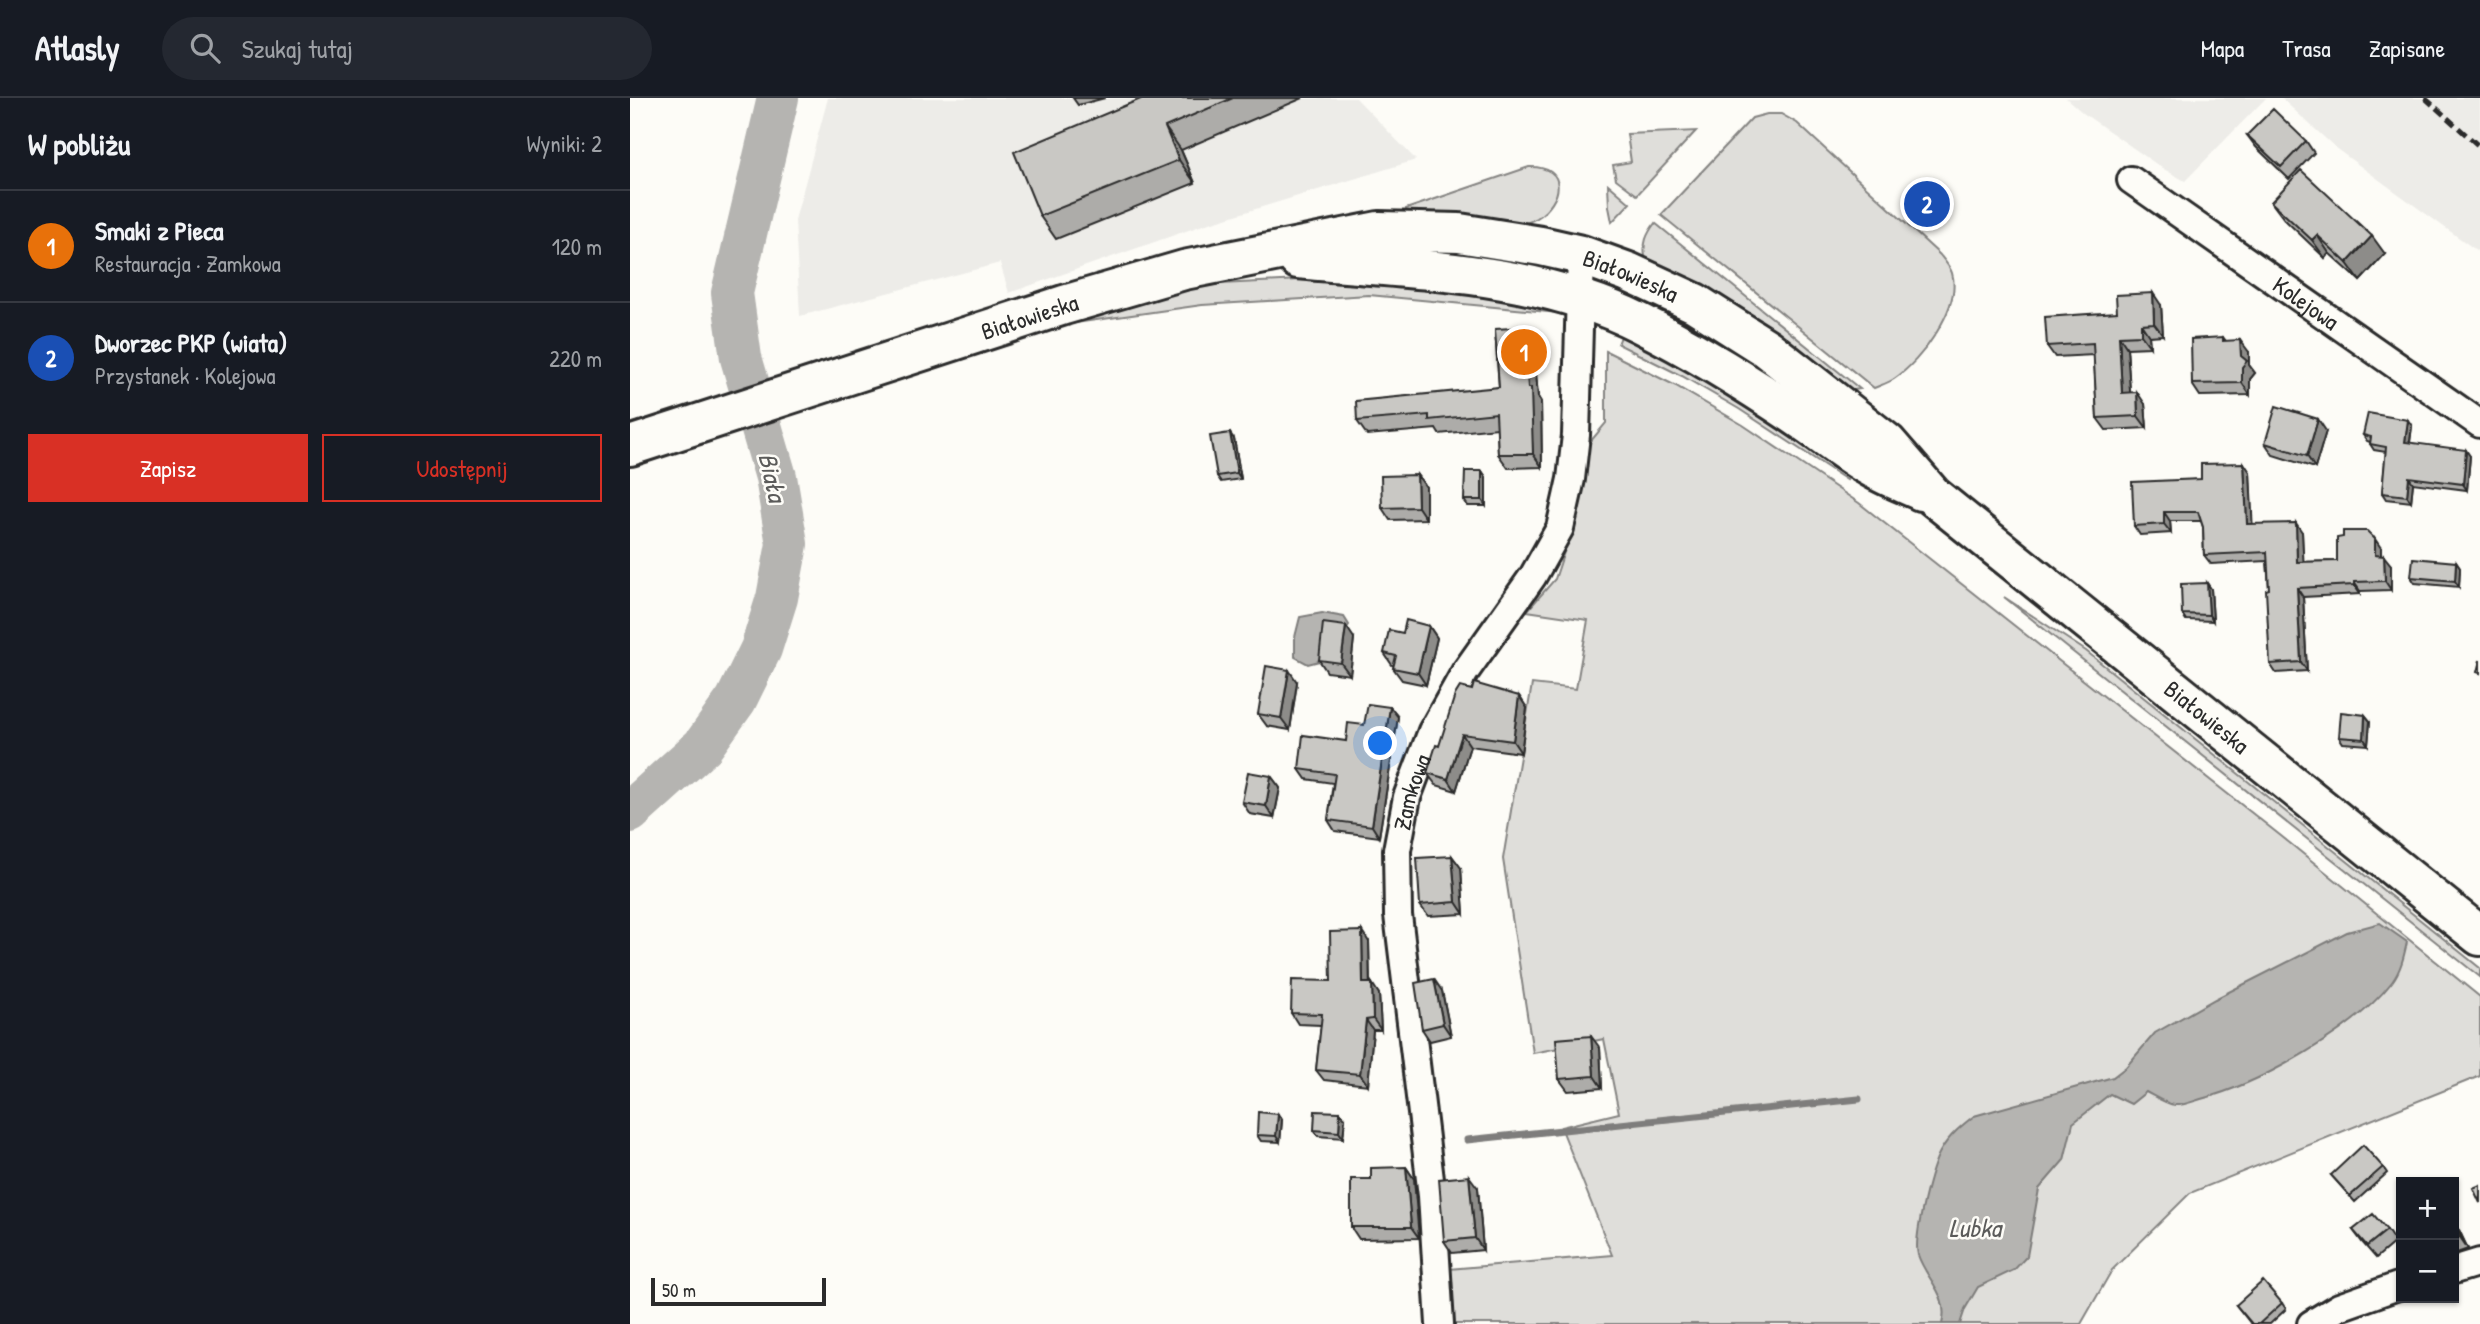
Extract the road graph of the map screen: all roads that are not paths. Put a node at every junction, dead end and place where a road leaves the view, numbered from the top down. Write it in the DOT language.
graph roads {
  1 [pos="2131,180"];
  2 [pos="1581,255"];
  3 [pos="1261,256"];
  4 [pos="1579,299"];
  5 [pos="2480,424"];
  6 [pos="630,446"];
  7 [pos="1933,496"];
  8 [pos="2480,936"];
  9 [pos="2480,1262"];
  10 [pos="2459,1268"];
  11 [pos="2396,1288"];
  12 [pos="1440,1324"];
  13 [pos="2311,1324"];
  1 -- 5 [label="street, Kolejowa"];
  2 -- 3 [label="main road, Białowieska"];
  2 -- 4 [label="street, Zamkowa"];
  2 -- 7 [label="main road, Białowieska"];
  3 -- 4 [label="main road, Białowieska"];
  3 -- 6 [label="main road, Białowieska"];
  4 -- 7 [label="main road, Białowieska"];
  4 -- 12 [label="street, Zamkowa"];
  7 -- 8 [label="main road, Białowieska"];
  9 -- 10 [label="street"];
  11 -- 13 [label="street"];
}
